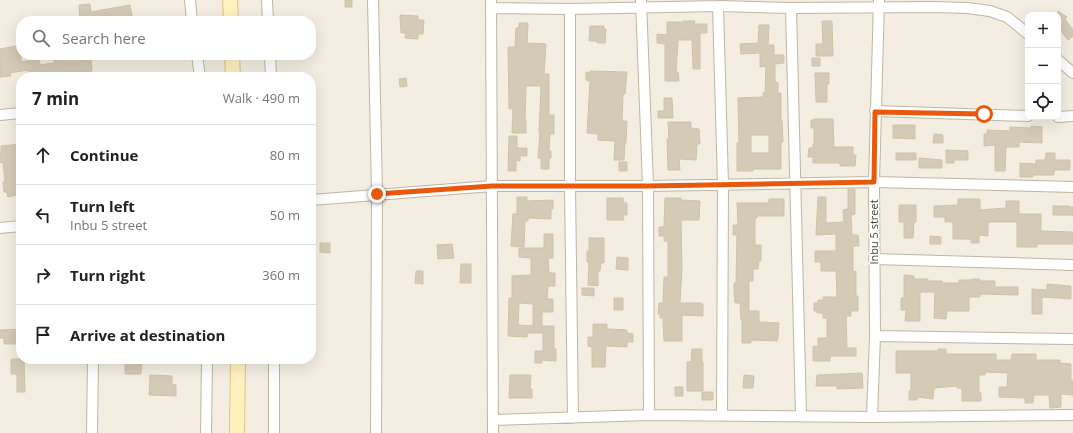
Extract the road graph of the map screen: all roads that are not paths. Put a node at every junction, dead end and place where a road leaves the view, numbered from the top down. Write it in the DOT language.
graph roads {
  1 [pos="190,0"];
  2 [pos="230,0"];
  3 [pos="267,0"];
  4 [pos="373,0"];
  5 [pos="491,4"];
  6 [pos="641,4"];
  7 [pos="878,4"];
  8 [pos="718,6"];
  9 [pos="791,8"];
  10 [pos="570,9"];
  11 [pos="192,16"];
  12 [pos="231,16"];
  13 [pos="268,16"];
  14 [pos="1025,32"];
  15 [pos="198,60"];
  16 [pos="232,60"];
  17 [pos="270,60"];
  18 [pos="1061,63"];
  19 [pos="199,72"];
  20 [pos="233,72"];
  21 [pos="271,72"];
  22 [pos="1073,74"];
  23 [pos="875,112"];
  24 [pos="16,113"];
  25 [pos="0,115"];
  26 [pos="1025,116"];
  27 [pos="1073,116"];
  28 [pos="1061,117"];
  29 [pos="874,182"];
  30 [pos="796,184"];
  31 [pos="723,185"];
  32 [pos="492,186"];
  33 [pos="570,186"];
  34 [pos="648,186"];
  35 [pos="1073,187"];
  36 [pos="377,194"];
  37 [pos="316,200"];
  38 [pos="16,226"];
  39 [pos="0,228"];
  40 [pos="874,259"];
  41 [pos="1073,265"];
  42 [pos="875,336"];
  43 [pos="1073,339"];
  44 [pos="93,364"];
  45 [pos="207,364"];
  46 [pos="238,364"];
  47 [pos="274,364"];
  48 [pos="649,415"];
  49 [pos="722,415"];
  50 [pos="1073,415"];
  51 [pos="801,416"];
  52 [pos="872,417"];
  53 [pos="573,418"];
  54 [pos="493,420"];
  55 [pos="92,433"];
  56 [pos="206,433"];
  57 [pos="237,433"];
  58 [pos="274,433"];
  59 [pos="376,433"];
  60 [pos="493,433"];
  1 -- 11 [label="street"];
  2 -- 12 [label="street"];
  3 -- 13 [label="street"];
  4 -- 36 [label="street"];
  5 -- 10 [label="street"];
  5 -- 32 [label="street"];
  6 -- 8 [label="street"];
  6 -- 10 [label="street"];
  6 -- 34 [label="street"];
  7 -- 9 [label="street"];
  7 -- 14 [label="street"];
  7 -- 23 [label="street, Inbu 5 street"];
  8 -- 9 [label="street"];
  8 -- 31 [label="street"];
  9 -- 30 [label="street"];
  10 -- 33 [label="street"];
  15 -- 19 [label="street"];
  16 -- 20 [label="street"];
  17 -- 21 [label="street"];
  18 -- 22 [label="street"];
  23 -- 26 [label="street"];
  23 -- 29 [label="street, Inbu 5 street"];
  24 -- 25 [label="street"];
  27 -- 28 [label="street"];
  29 -- 30 [label="street"];
  29 -- 35 [label="street"];
  29 -- 40 [label="street, Inbu 5 street"];
  30 -- 31 [label="street"];
  30 -- 51 [label="street"];
  31 -- 34 [label="street"];
  31 -- 49 [label="street"];
  32 -- 33 [label="street"];
  32 -- 36 [label="street"];
  32 -- 54 [label="street"];
  33 -- 34 [label="street"];
  33 -- 53 [label="street"];
  34 -- 48 [label="street"];
  36 -- 37 [label="street"];
  36 -- 59 [label="street"];
  38 -- 39 [label="street"];
  40 -- 41 [label="street"];
  40 -- 42 [label="street, Inbu 5 street"];
  42 -- 43 [label="street"];
  42 -- 52 [label="street, Inbu 5 street"];
  44 -- 55 [label="street"];
  45 -- 56 [label="street"];
  46 -- 57 [label="street"];
  47 -- 58 [label="street"];
  48 -- 49 [label="street"];
  48 -- 53 [label="street"];
  49 -- 51 [label="street"];
  50 -- 52 [label="street"];
  51 -- 52 [label="street"];
  53 -- 54 [label="street"];
  54 -- 60 [label="street"];
}
